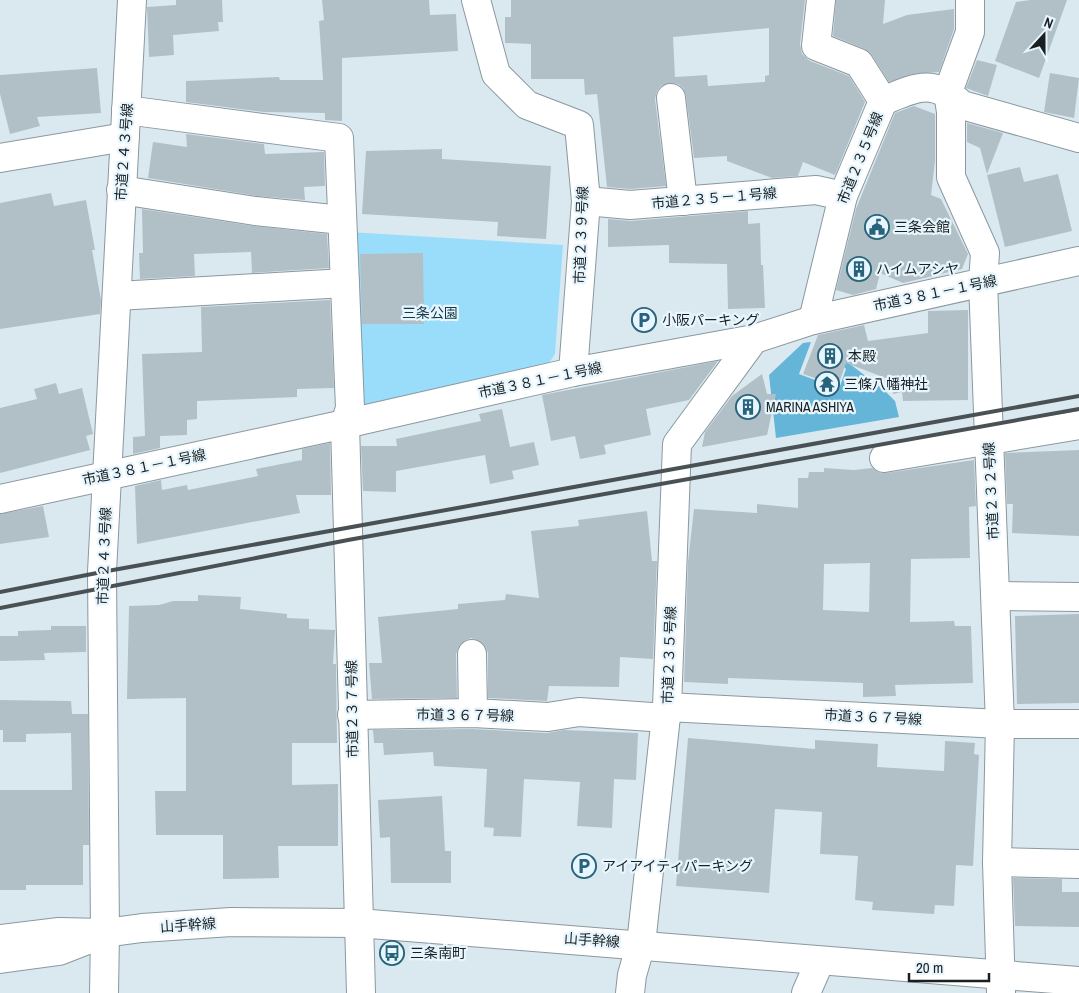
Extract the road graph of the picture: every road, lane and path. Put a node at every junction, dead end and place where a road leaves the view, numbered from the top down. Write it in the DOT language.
graph roads {
  1 [pos="132,0"];
  2 [pos="476,0"];
  3 [pos="821,0"];
  4 [pos="970,0"];
  5 [pos="948,92"];
  6 [pos="671,98"];
  7 [pos="883,101"];
  8 [pos="126,110"];
  9 [pos="125,137"];
  10 [pos="1079,138"];
  11 [pos="0,158"];
  12 [pos="121,190"];
  13 [pos="843,196"];
  14 [pos="586,201"];
  15 [pos="683,201"];
  16 [pos="342,220"];
  17 [pos="1079,261"];
  18 [pos="983,282"];
  19 [pos="345,283"];
  20 [pos="117,296"];
  21 [pos="813,320"];
  22 [pos="754,339"];
  23 [pos="573,372"];
  24 [pos="345,424"];
  25 [pos="1079,425"];
  26 [pos="989,439"];
  27 [pos="884,458"];
  28 [pos="108,475"];
  29 [pos="0,499"];
  30 [pos="996,596"];
  31 [pos="1079,597"];
  32 [pos="472,654"];
  33 [pos="473,713"];
  34 [pos="667,713"];
  35 [pos="352,715"];
  36 [pos="1000,724"];
  37 [pos="1079,724"];
  38 [pos="997,862"];
  39 [pos="1079,864"];
  40 [pos="358,923"];
  41 [pos="105,933"];
  42 [pos="0,939"];
  43 [pos="641,944"];
  44 [pos="0,959"];
  45 [pos="820,961"];
  46 [pos="1079,981"];
  47 [pos="1001,984"];
  48 [pos="104,993"];
  49 [pos="360,993"];
  50 [pos="630,993"];
  51 [pos="806,993"];
  1 -- 8 [label="street, 市道２４３号線"];
  2 -- 14 [label="street, 市道２３９号線"];
  3 -- 7 [label="street, 市道２３５号線"];
  4 -- 5 [label="street, 市道２３２号線"];
  5 -- 7 [label="street"];
  5 -- 10 [label="street"];
  5 -- 18 [label="street, 市道２３２号線"];
  6 -- 15 [label="street"];
  7 -- 13 [label="street, 市道２３５号線"];
  8 -- 9 [label="street, 市道２４３号線"];
  8 -- 16 [label="street, 市道２３７号線"];
  9 -- 11 [label="street"];
  9 -- 12 [label="street, 市道２４３号線"];
  12 -- 16 [label="street"];
  12 -- 20 [label="street, 市道２４３号線"];
  13 -- 15 [label="street, 市道２３５－１号線"];
  13 -- 21 [label="street, 市道２３５号線"];
  14 -- 15 [label="street, 市道２３５－１号線"];
  14 -- 23 [label="street, 市道２３９号線"];
  16 -- 19 [label="street, 市道２３７号線"];
  17 -- 18 [label="street, 市道３８１－１号線"];
  18 -- 21 [label="street, 市道３８１－１号線"];
  18 -- 26 [label="street, 市道２３２号線"];
  19 -- 20 [label="street"];
  19 -- 24 [label="street, 市道２３７号線"];
  20 -- 28 [label="street, 市道２４３号線"];
  21 -- 22 [label="street, 市道３８１－１号線"];
  22 -- 23 [label="street, 市道３８１－１号線"];
  22 -- 34 [label="street, 市道２３５号線"];
  23 -- 24 [label="street, 市道３８１－１号線"];
  24 -- 28 [label="street, 市道３８１－１号線"];
  24 -- 35 [label="street, 市道２３７号線"];
  25 -- 26 [label="street"];
  26 -- 27 [label="street"];
  26 -- 30 [label="street, 市道２３２号線"];
  28 -- 29 [label="street, 市道３８１－１号線"];
  28 -- 41 [label="street, 市道２４３号線"];
  30 -- 31 [label="street"];
  30 -- 36 [label="street, 市道２３２号線"];
  32 -- 33 [label="street"];
  33 -- 34 [label="street, 市道３６７号線"];
  33 -- 35 [label="street, 市道３６７号線"];
  34 -- 36 [label="street, 市道３６７号線"];
  34 -- 43 [label="street, 市道２３５号線"];
  35 -- 40 [label="street, 市道２３７号線"];
  36 -- 37 [label="street, 市道３６７号線"];
  36 -- 38 [label="street, 市道２３２号線"];
  38 -- 39 [label="street"];
  38 -- 47 [label="street, 市道２３２号線"];
  40 -- 41 [label="street, 山手幹線"];
  40 -- 43 [label="street, 山手幹線"];
  40 -- 49 [label="street, 市道２３７号線"];
  41 -- 42 [label="street, 山手幹線"];
  41 -- 44 [label="street, 山手幹線"];
  41 -- 48 [label="street, 市道２４３号線"];
  43 -- 45 [label="street, 山手幹線"];
  43 -- 50 [label="street, 市道２３５号線"];
  45 -- 47 [label="street, 山手幹線"];
  45 -- 51 [label="street"];
  46 -- 47 [label="street, 山手幹線"];
}
